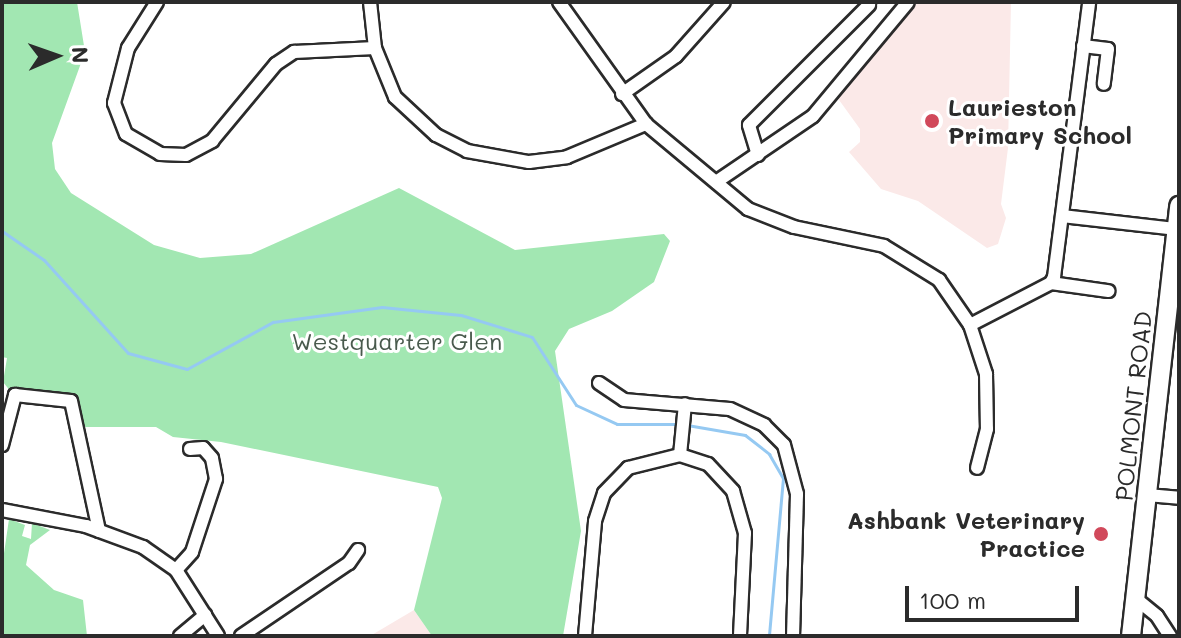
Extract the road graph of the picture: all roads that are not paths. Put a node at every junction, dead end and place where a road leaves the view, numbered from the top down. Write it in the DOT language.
graph roads {
  1 [pos="157,2"];
  2 [pos="370,2"];
  3 [pos="559,2"];
  4 [pos="724,2"];
  5 [pos="908,2"];
  6 [pos="1089,2"];
  7 [pos="869,5"];
  8 [pos="1083,46"];
  9 [pos="375,48"];
  10 [pos="1104,84"];
  11 [pos="622,94"];
  12 [pos="646,124"];
  13 [pos="758,155"];
  14 [pos="716,182"];
  15 [pos="1179,206"];
  16 [pos="1062,216"];
  17 [pos="1172,228"];
  18 [pos="1051,283"];
  19 [pos="1108,291"];
  20 [pos="970,325"];
  21 [pos="599,383"];
  22 [pos="685,404"];
  23 [pos="2,445"];
  24 [pos="190,449"];
  25 [pos="680,455"];
  26 [pos="977,468"];
  27 [pos="1147,495"];
  28 [pos="1179,498"];
  29 [pos="2,510"];
  30 [pos="99,531"];
  31 [pos="358,550"];
  32 [pos="176,570"];
  33 [pos="1135,598"];
  34 [pos="205,615"];
  35 [pos="180,636"];
  36 [pos="218,636"];
  37 [pos="241,636"];
  38 [pos="585,636"];
  39 [pos="740,636"];
  40 [pos="793,636"];
  41 [pos="1131,636"];
  42 [pos="1170,636"];
  1 -- 9 [label="street"];
  2 -- 9 [label="street"];
  3 -- 11 [label="street"];
  4 -- 11 [label="street"];
  5 -- 13 [label="street"];
  6 -- 8 [label="street"];
  7 -- 13 [label="street"];
  8 -- 10 [label="street"];
  8 -- 16 [label="street"];
  9 -- 12 [label="street"];
  11 -- 12 [label="street"];
  12 -- 14 [label="street"];
  13 -- 14 [label="street"];
  14 -- 20 [label="street"];
  15 -- 17 [label="main road, POLMONT ROAD"];
  16 -- 17 [label="street"];
  16 -- 18 [label="street"];
  17 -- 27 [label="main road, POLMONT ROAD"];
  18 -- 19 [label="street"];
  18 -- 20 [label="street"];
  20 -- 26 [label="street"];
  21 -- 22 [label="street"];
  22 -- 25 [label="street"];
  22 -- 40 [label="street"];
  23 -- 30 [label="street"];
  24 -- 32 [label="street"];
  25 -- 38 [label="street"];
  25 -- 39 [label="street"];
  27 -- 28 [label="street"];
  27 -- 33 [label="main road, POLMONT ROAD"];
  29 -- 30 [label="street"];
  30 -- 32 [label="street"];
  31 -- 37 [label="street"];
  32 -- 34 [label="street"];
  33 -- 41 [label="main road, POLMONT ROAD"];
  33 -- 42 [label="street"];
  34 -- 35 [label="street"];
  34 -- 36 [label="street"];
}
